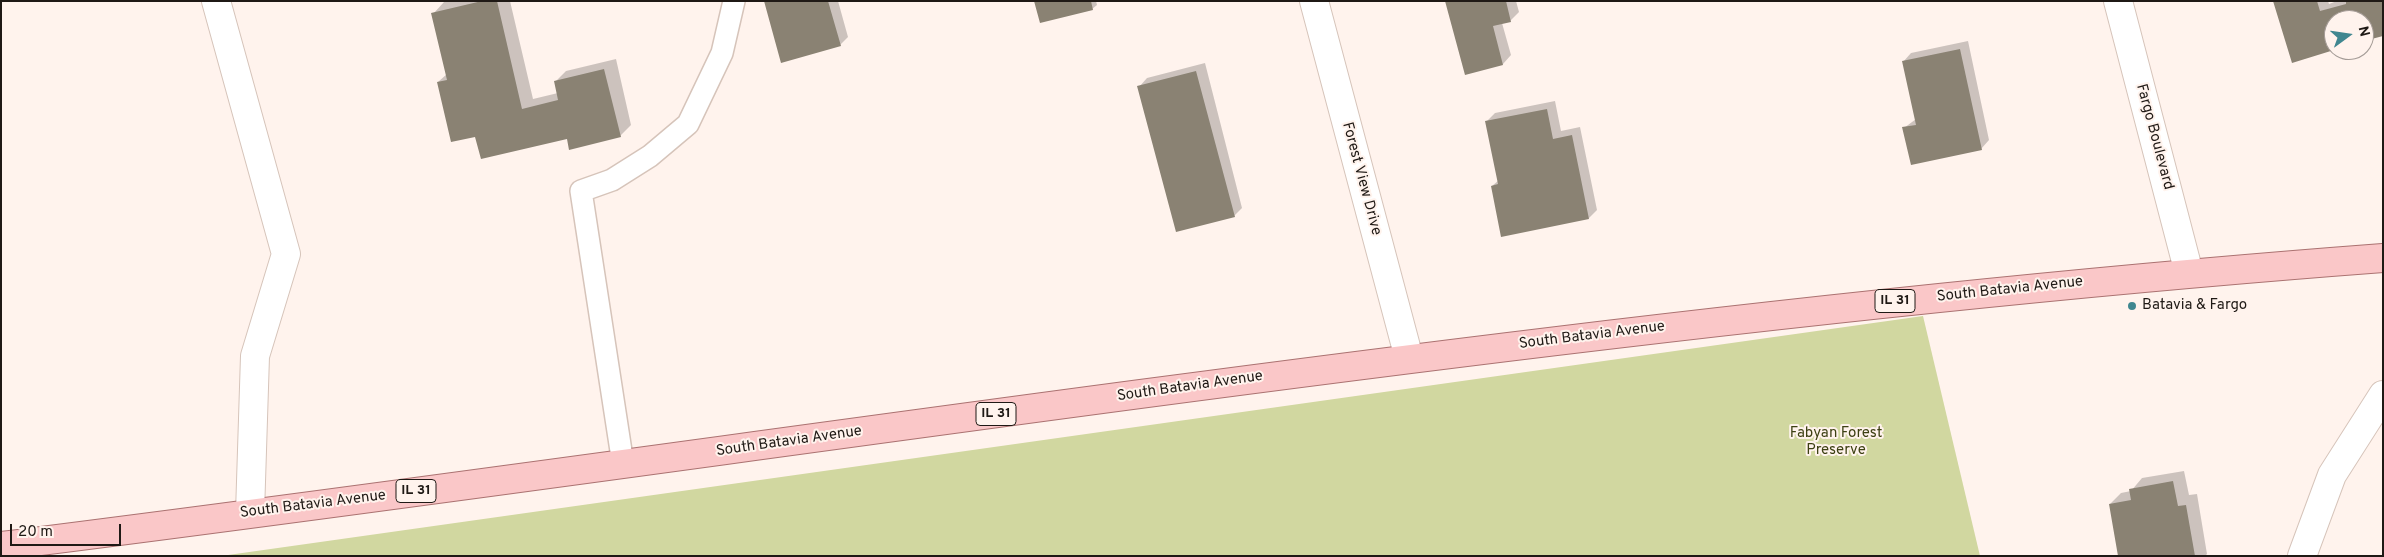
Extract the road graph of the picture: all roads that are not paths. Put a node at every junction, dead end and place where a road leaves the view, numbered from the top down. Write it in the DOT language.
graph roads {
  1 [pos="216,1"];
  2 [pos="734,1"];
  3 [pos="1314,1"];
  4 [pos="2118,1"];
  5 [pos="2383,258"];
  6 [pos="2189,273"];
  7 [pos="1409,358"];
  8 [pos="2383,395"];
  9 [pos="623,464"];
  10 [pos="250,513"];
  11 [pos="1,546"];
  12 [pos="2302,556"];
  1 -- 10 [label="street"];
  2 -- 9 [label="lane"];
  3 -- 7 [label="street, Forest View Drive"];
  4 -- 6 [label="street, Fargo Boulevard"];
  5 -- 6 [label="main road, South Batavia Avenue / IL 31"];
  6 -- 7 [label="main road, South Batavia Avenue / IL 31"];
  7 -- 9 [label="main road, South Batavia Avenue / IL 31"];
  8 -- 12 [label="street"];
  9 -- 10 [label="main road, South Batavia Avenue / IL 31"];
  10 -- 11 [label="main road, South Batavia Avenue / IL 31"];
}
